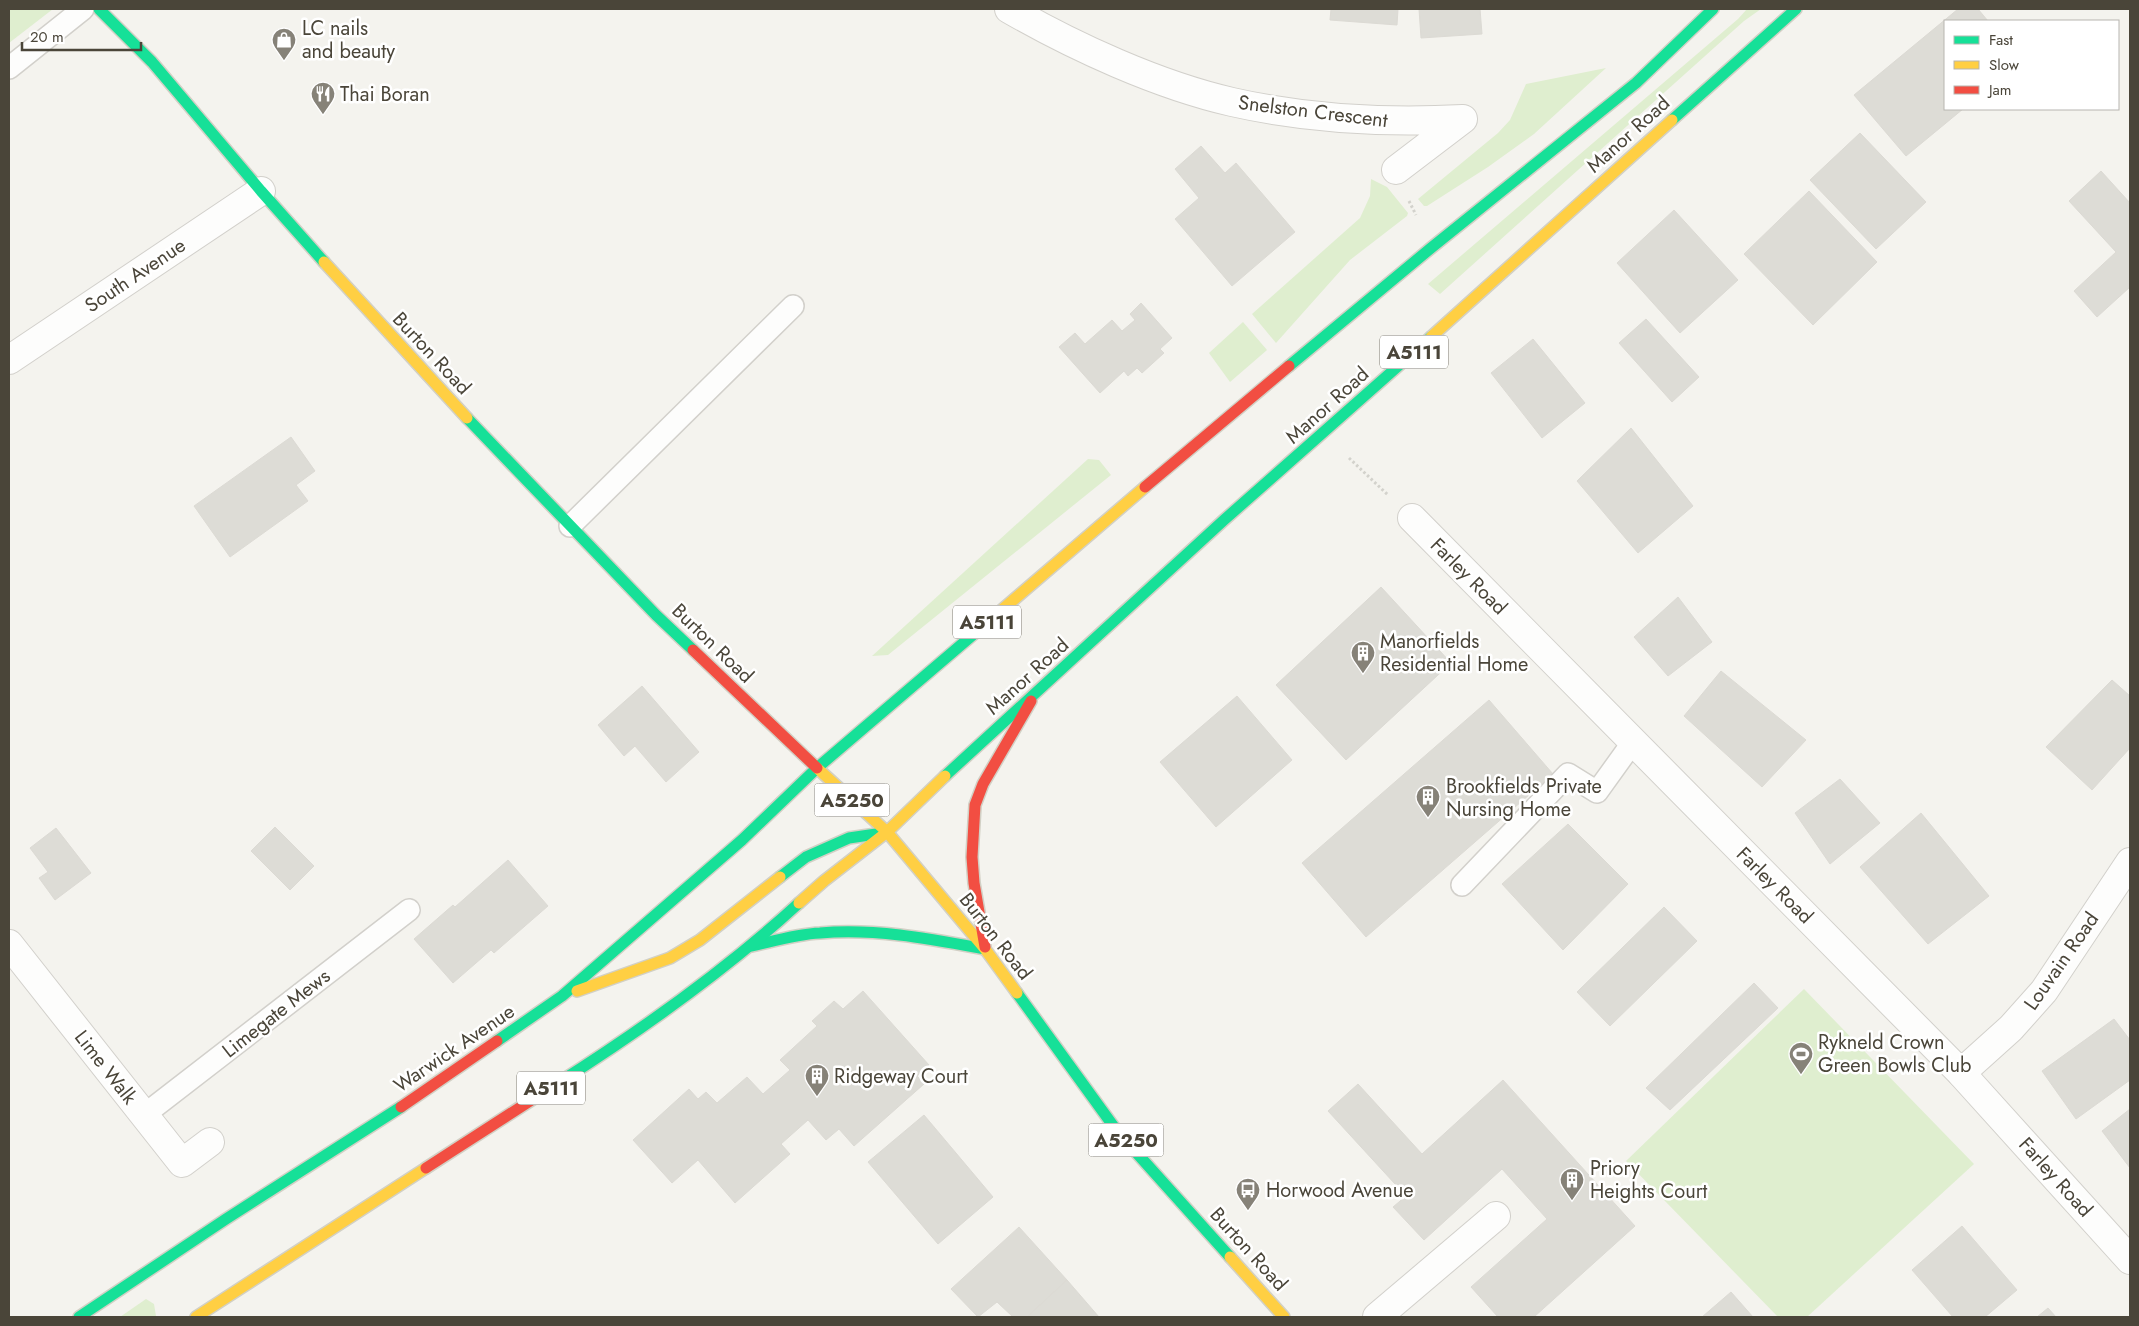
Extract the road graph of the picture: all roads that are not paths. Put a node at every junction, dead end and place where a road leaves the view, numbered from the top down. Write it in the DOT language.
graph roads {
  1 [pos="83,9"];
  2 [pos="99,9"];
  3 [pos="1009,9"];
  4 [pos="1713,9"];
  5 [pos="1796,9"];
  6 [pos="9,68"];
  7 [pos="1396,170"];
  8 [pos="261,191"];
  9 [pos="793,306"];
  10 [pos="9,360"];
  11 [pos="1412,518"];
  12 [pos="570,526"];
  13 [pos="1034,696"];
  14 [pos="1634,742"];
  15 [pos="817,768"];
  16 [pos="887,832"];
  17 [pos="2130,862"];
  18 [pos="1462,885"];
  19 [pos="409,910"];
  20 [pos="9,944"];
  21 [pos="752,946"];
  22 [pos="985,949"];
  23 [pos="562,996"];
  24 [pos="1961,1073"];
  25 [pos="144,1115"];
  26 [pos="210,1142"];
  27 [pos="1496,1216"];
  28 [pos="2130,1260"];
  29 [pos="78,1317"];
  30 [pos="196,1317"];
  31 [pos="1284,1317"];
  32 [pos="1377,1317"];
  1 -- 6 [label="lane"];
  2 -- 8 [label="main road, Burton Road"];
  3 -- 7 [label="street, Snelston Crescent"];
  4 -- 15 [label="main road, Manor Road / A5111"];
  5 -- 13 [label="main road, Manor Road / A5111"];
  8 -- 10 [label="street, South Avenue"];
  8 -- 12 [label="main road, Burton Road"];
  9 -- 12 [label="lane"];
  11 -- 14 [label="street, Farley Road"];
  12 -- 15 [label="main road, Burton Road"];
  13 -- 16 [label="main road, Manor Road / A5111"];
  13 -- 22 [label="main road, A5250"];
  14 -- 18 [label="lane"];
  14 -- 24 [label="street, Farley Road"];
  15 -- 16 [label="main road, Burton Road / A5250"];
  15 -- 23 [label="main road, Warwick Avenue / A5111"];
  16 -- 21 [label="main road, A5111"];
  16 -- 22 [label="main road, Burton Road / A5250"];
  16 -- 23 [label="main road, A5111"];
  17 -- 24 [label="street, Louvain Road"];
  19 -- 25 [label="lane, Limegate Mews"];
  20 -- 25 [label="street, Lime Walk"];
  21 -- 22 [label="main road"];
  21 -- 30 [label="main road, A5111"];
  22 -- 31 [label="main road, Burton Road / A5250"];
  23 -- 29 [label="main road, Warwick Avenue / A5111"];
  24 -- 28 [label="street, Farley Road"];
  25 -- 26 [label="street, Lime Walk"];
  27 -- 32 [label="street"];
}
